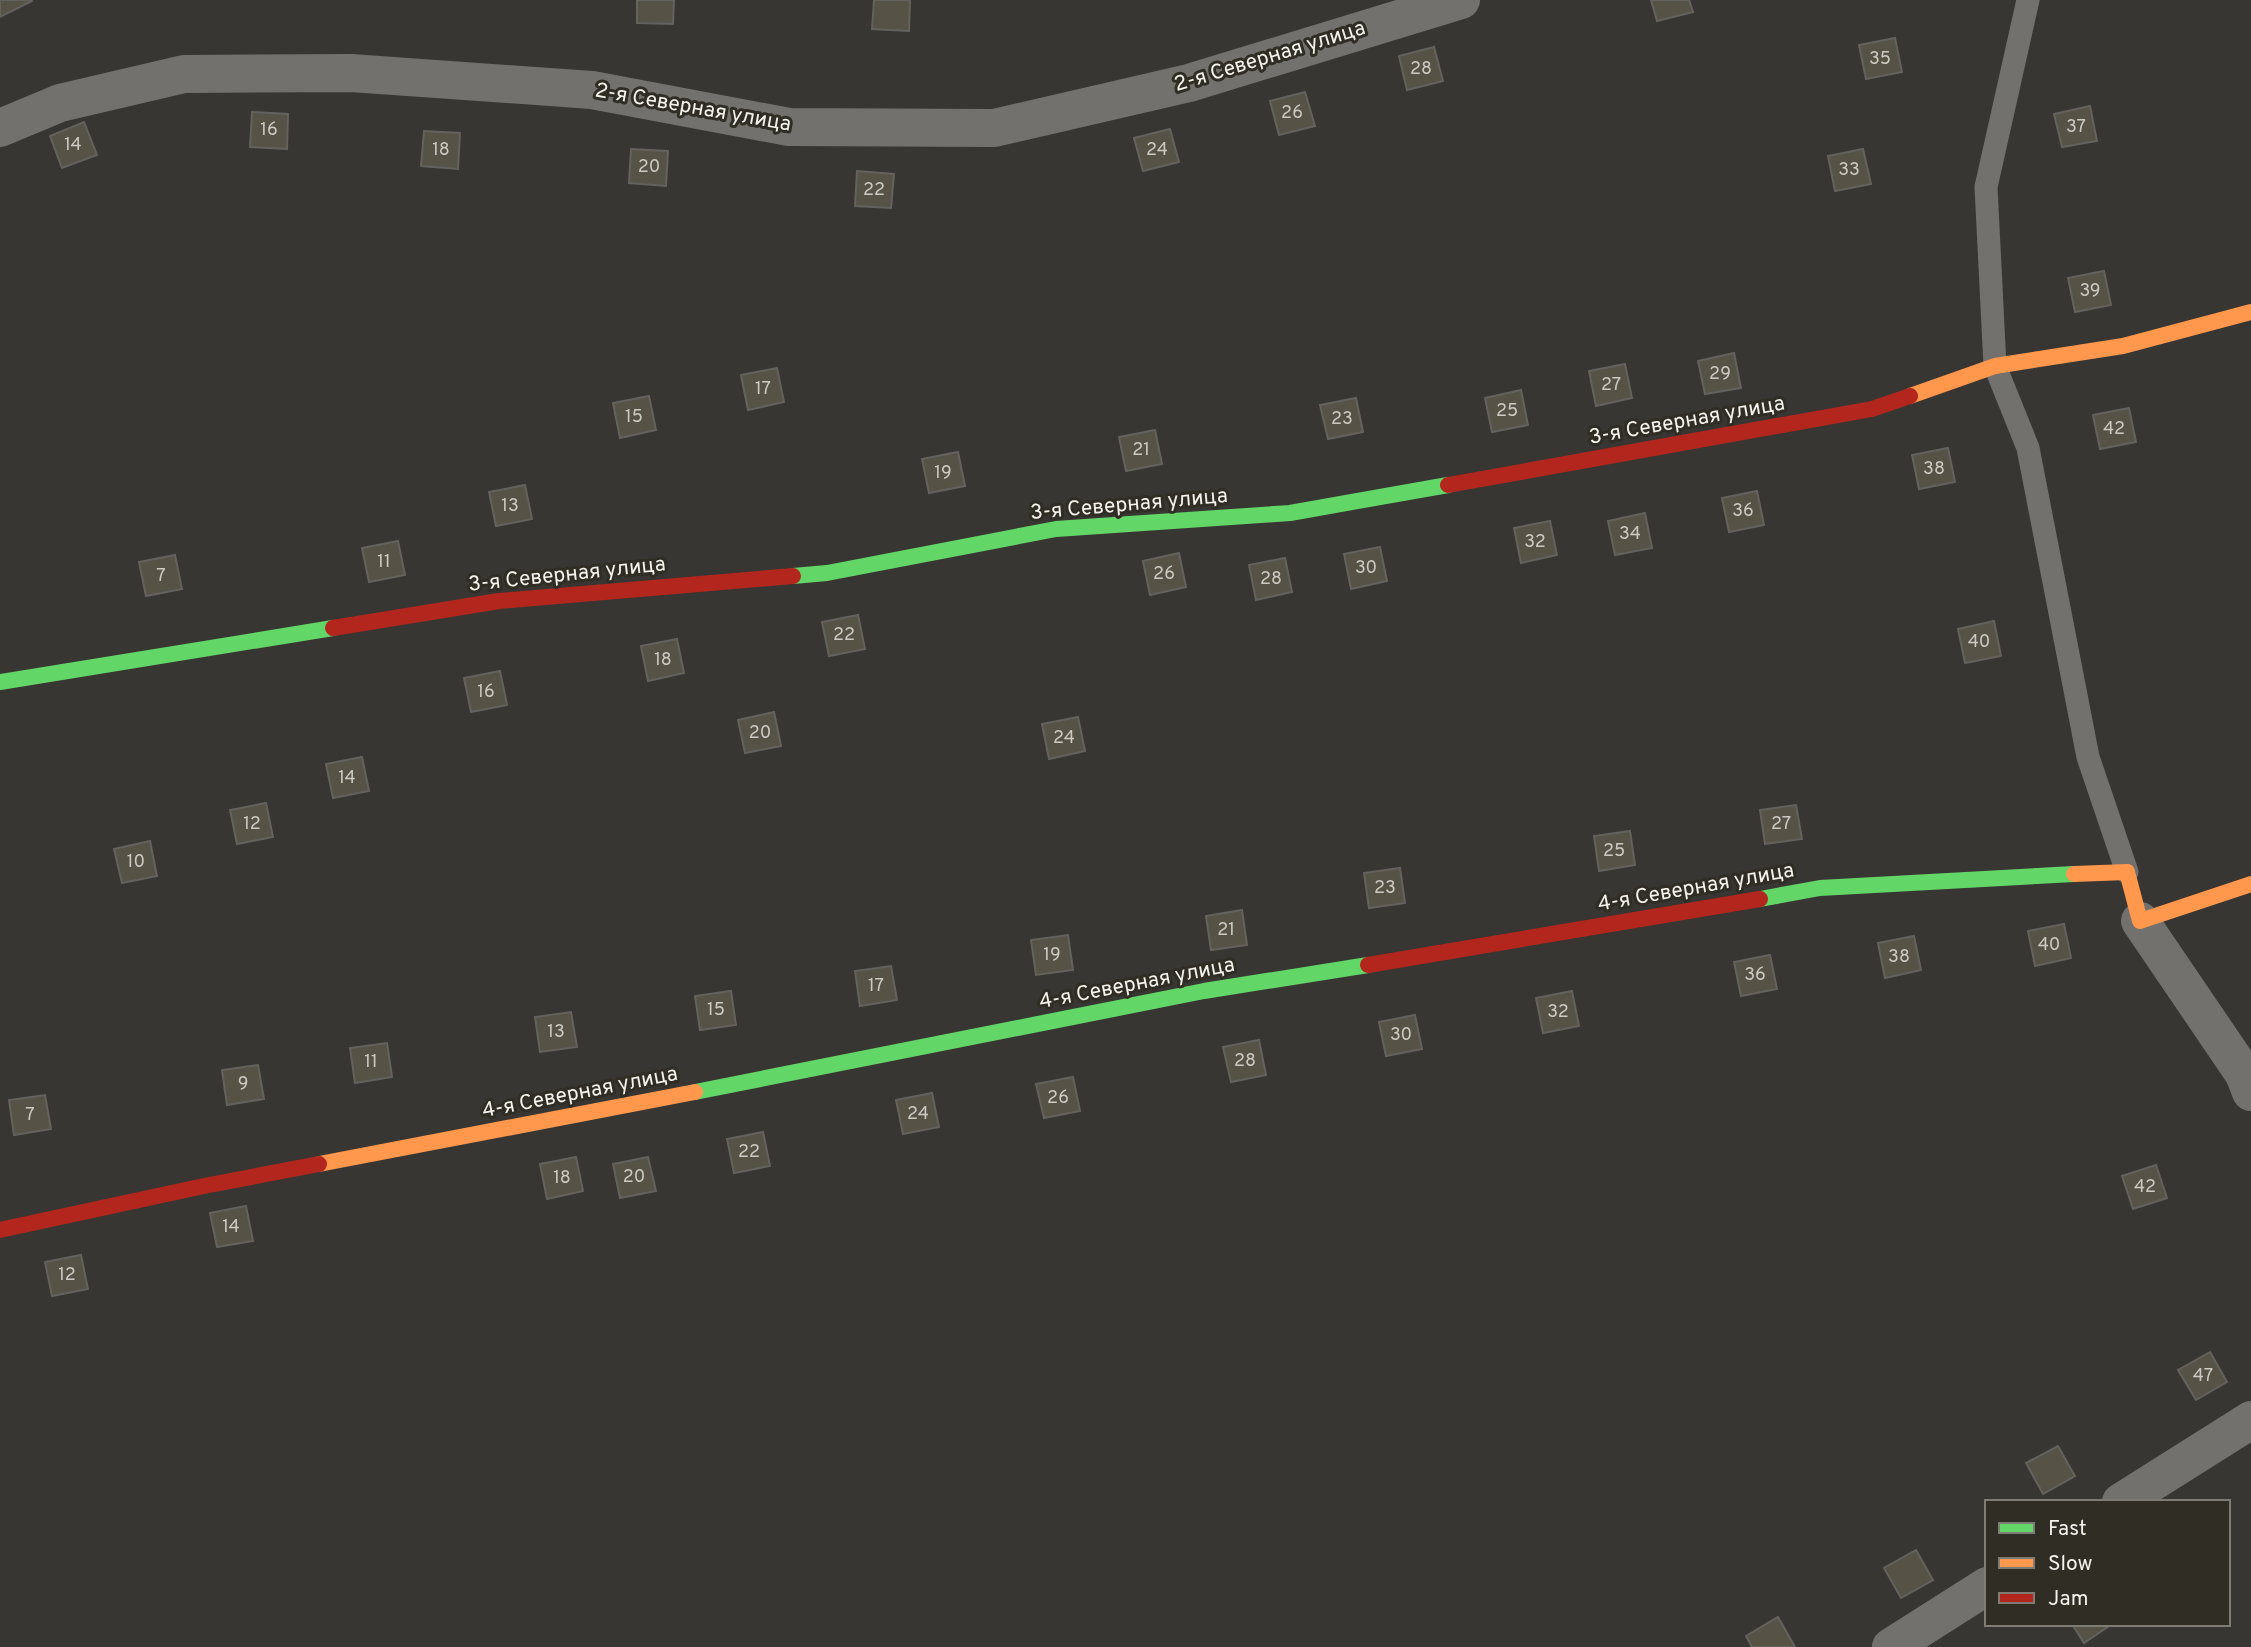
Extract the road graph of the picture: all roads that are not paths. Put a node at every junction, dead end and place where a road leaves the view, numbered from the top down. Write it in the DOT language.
graph roads {
  1 [pos="1461,0"];
  2 [pos="2028,0"];
  3 [pos="0,128"];
  4 [pos="2251,312"];
  5 [pos="1995,366"];
  6 [pos="0,682"];
  7 [pos="2127,872"];
  8 [pos="2251,884"];
  9 [pos="2140,920"];
  10 [pos="2251,1092"];
  11 [pos="0,1230"];
  12 [pos="2251,1420"];
  13 [pos="2124,1500"];
  14 [pos="1985,1587"];
  15 [pos="1891,1647"];
  1 -- 3 [label="street, 2-я Северная улица"];
  2 -- 5 [label="lane"];
  4 -- 5 [label="street, 3-я Северная улица"];
  5 -- 6 [label="street, 3-я Северная улица"];
  5 -- 7 [label="lane"];
  7 -- 9 [label="street"];
  7 -- 11 [label="street, 4-я Северная улица"];
  8 -- 9 [label="street"];
  9 -- 10 [label="street"];
  12 -- 13 [label="street"];
  14 -- 15 [label="street"];
}
